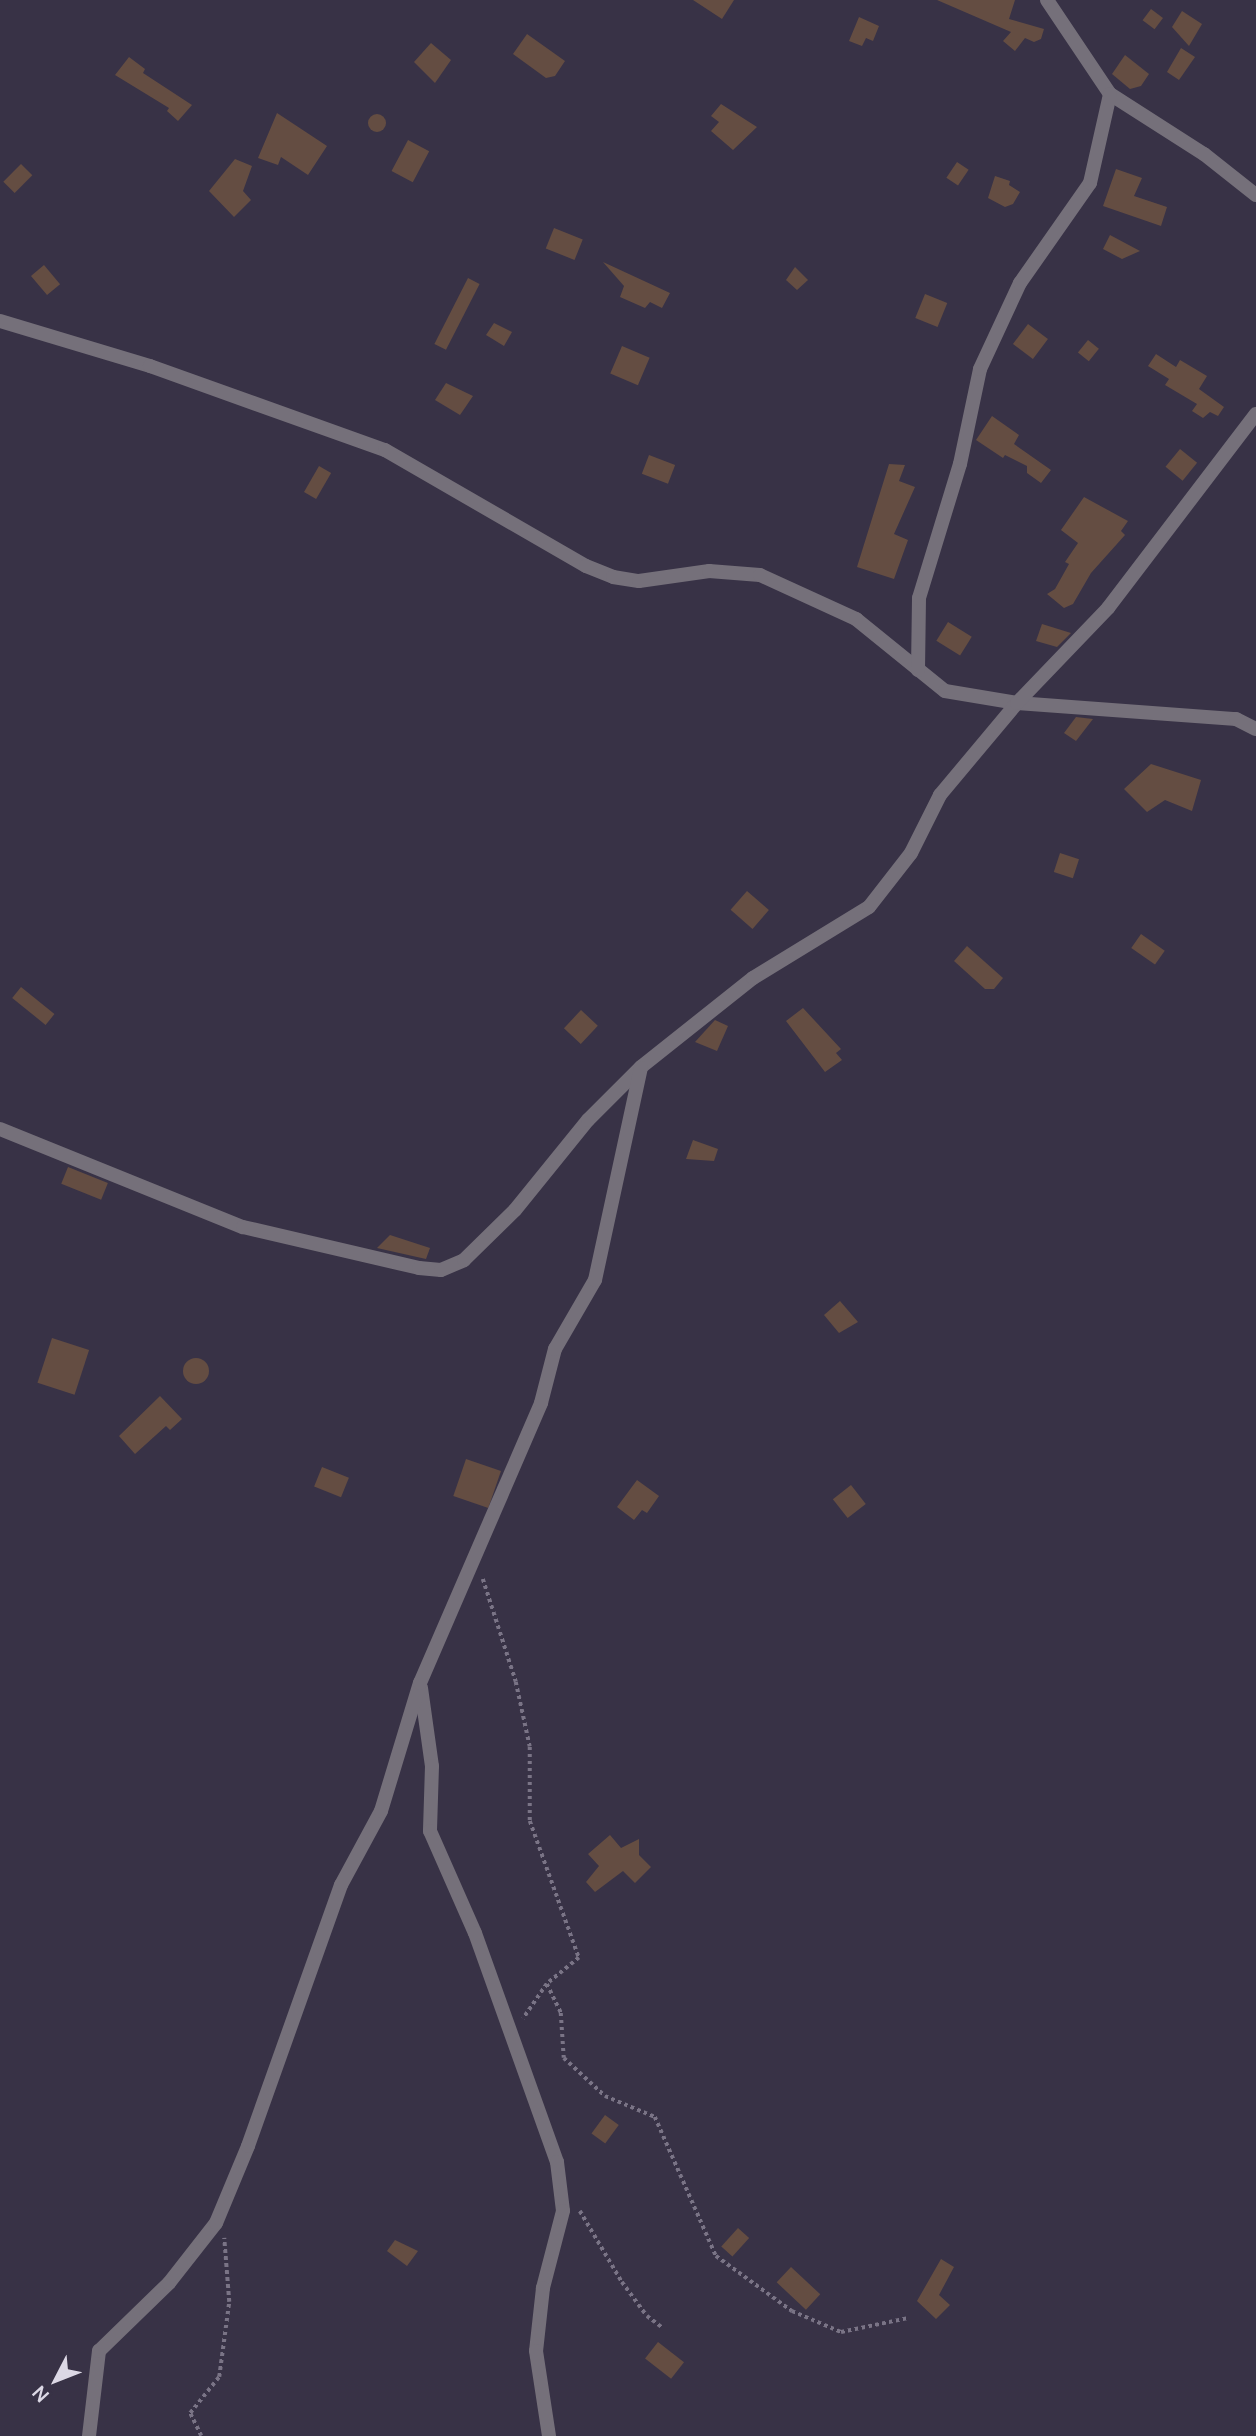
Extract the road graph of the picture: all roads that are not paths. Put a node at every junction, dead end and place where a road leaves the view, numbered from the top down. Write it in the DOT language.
graph roads {
  1 [pos="1047,0"];
  2 [pos="1110,94"];
  3 [pos="1256,195"];
  4 [pos="0,321"];
  5 [pos="1256,414"];
  6 [pos="918,670"];
  7 [pos="1017,703"];
  8 [pos="1256,729"];
  9 [pos="641,1067"];
  10 [pos="0,1129"];
  11 [pos="420,1683"];
  12 [pos="89,2436"];
  13 [pos="549,2436"];
  1 -- 2 [label="street"];
  2 -- 3 [label="street"];
  2 -- 6 [label="street"];
  4 -- 6 [label="street"];
  5 -- 7 [label="street"];
  6 -- 7 [label="street"];
  7 -- 8 [label="street"];
  7 -- 9 [label="street"];
  9 -- 10 [label="street"];
  9 -- 11 [label="street"];
  11 -- 12 [label="street"];
  11 -- 13 [label="street"];
}
